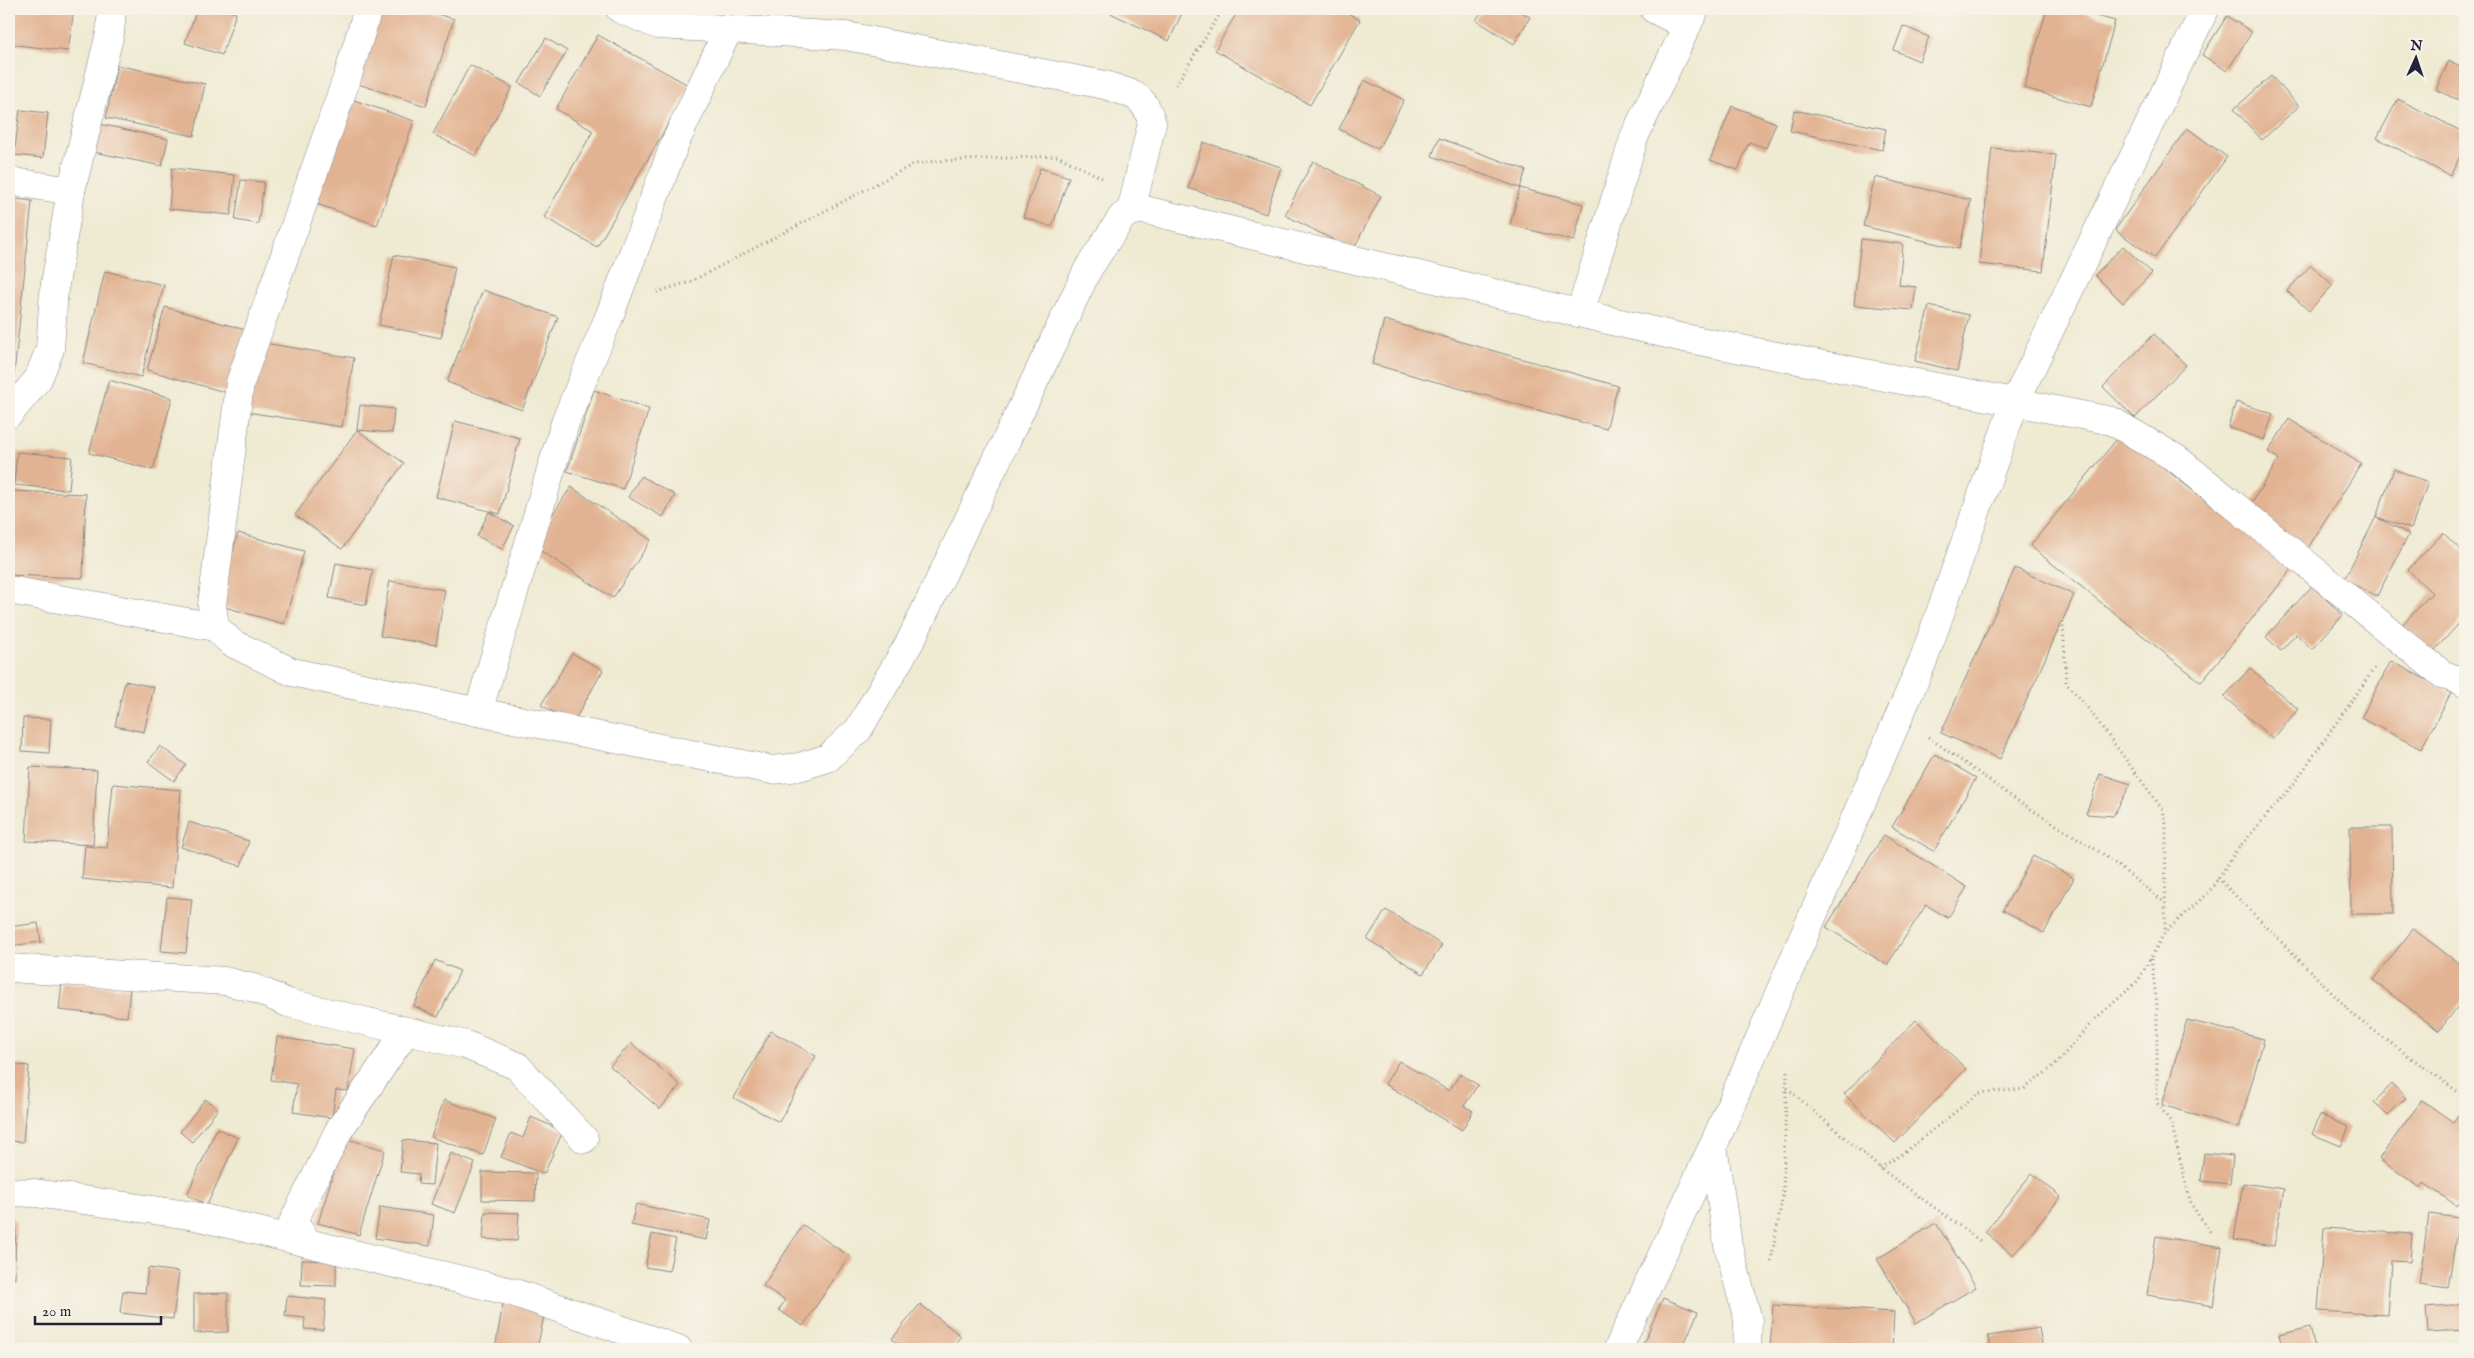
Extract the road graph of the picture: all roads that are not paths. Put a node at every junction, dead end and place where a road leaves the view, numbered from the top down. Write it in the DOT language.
graph roads {
  1 [pos="112,9"];
  2 [pos="368,9"];
  3 [pos="620,9"];
  4 [pos="1654,9"];
  5 [pos="2205,9"];
  6 [pos="1691,17"];
  7 [pos="728,30"];
  8 [pos="9,181"];
  9 [pos="71,191"];
  10 [pos="1132,203"];
  11 [pos="1580,313"];
  12 [pos="2015,402"];
  13 [pos="9,414"];
  14 [pos="9,590"];
  15 [pos="215,627"];
  16 [pos="2465,683"];
  17 [pos="478,712"];
  18 [pos="9,968"];
  19 [pos="406,1031"];
  20 [pos="584,1139"];
  21 [pos="1713,1146"];
  22 [pos="9,1192"];
  23 [pos="308,1243"];
  24 [pos="678,1349"];
  25 [pos="1618,1349"];
  26 [pos="1747,1349"];
  1 -- 9 [label="street"];
  2 -- 15 [label="street"];
  3 -- 7 [label="street"];
  4 -- 6 [label="street"];
  5 -- 12 [label="street"];
  6 -- 11 [label="street"];
  7 -- 10 [label="street"];
  7 -- 17 [label="street"];
  8 -- 9 [label="street"];
  9 -- 13 [label="street"];
  10 -- 11 [label="street"];
  10 -- 17 [label="street"];
  11 -- 12 [label="street"];
  12 -- 16 [label="street"];
  12 -- 21 [label="street"];
  14 -- 15 [label="street"];
  15 -- 17 [label="street"];
  18 -- 19 [label="street"];
  19 -- 20 [label="street"];
  19 -- 23 [label="street"];
  21 -- 25 [label="street"];
  21 -- 26 [label="street"];
  22 -- 23 [label="street"];
  23 -- 24 [label="street"];
}
